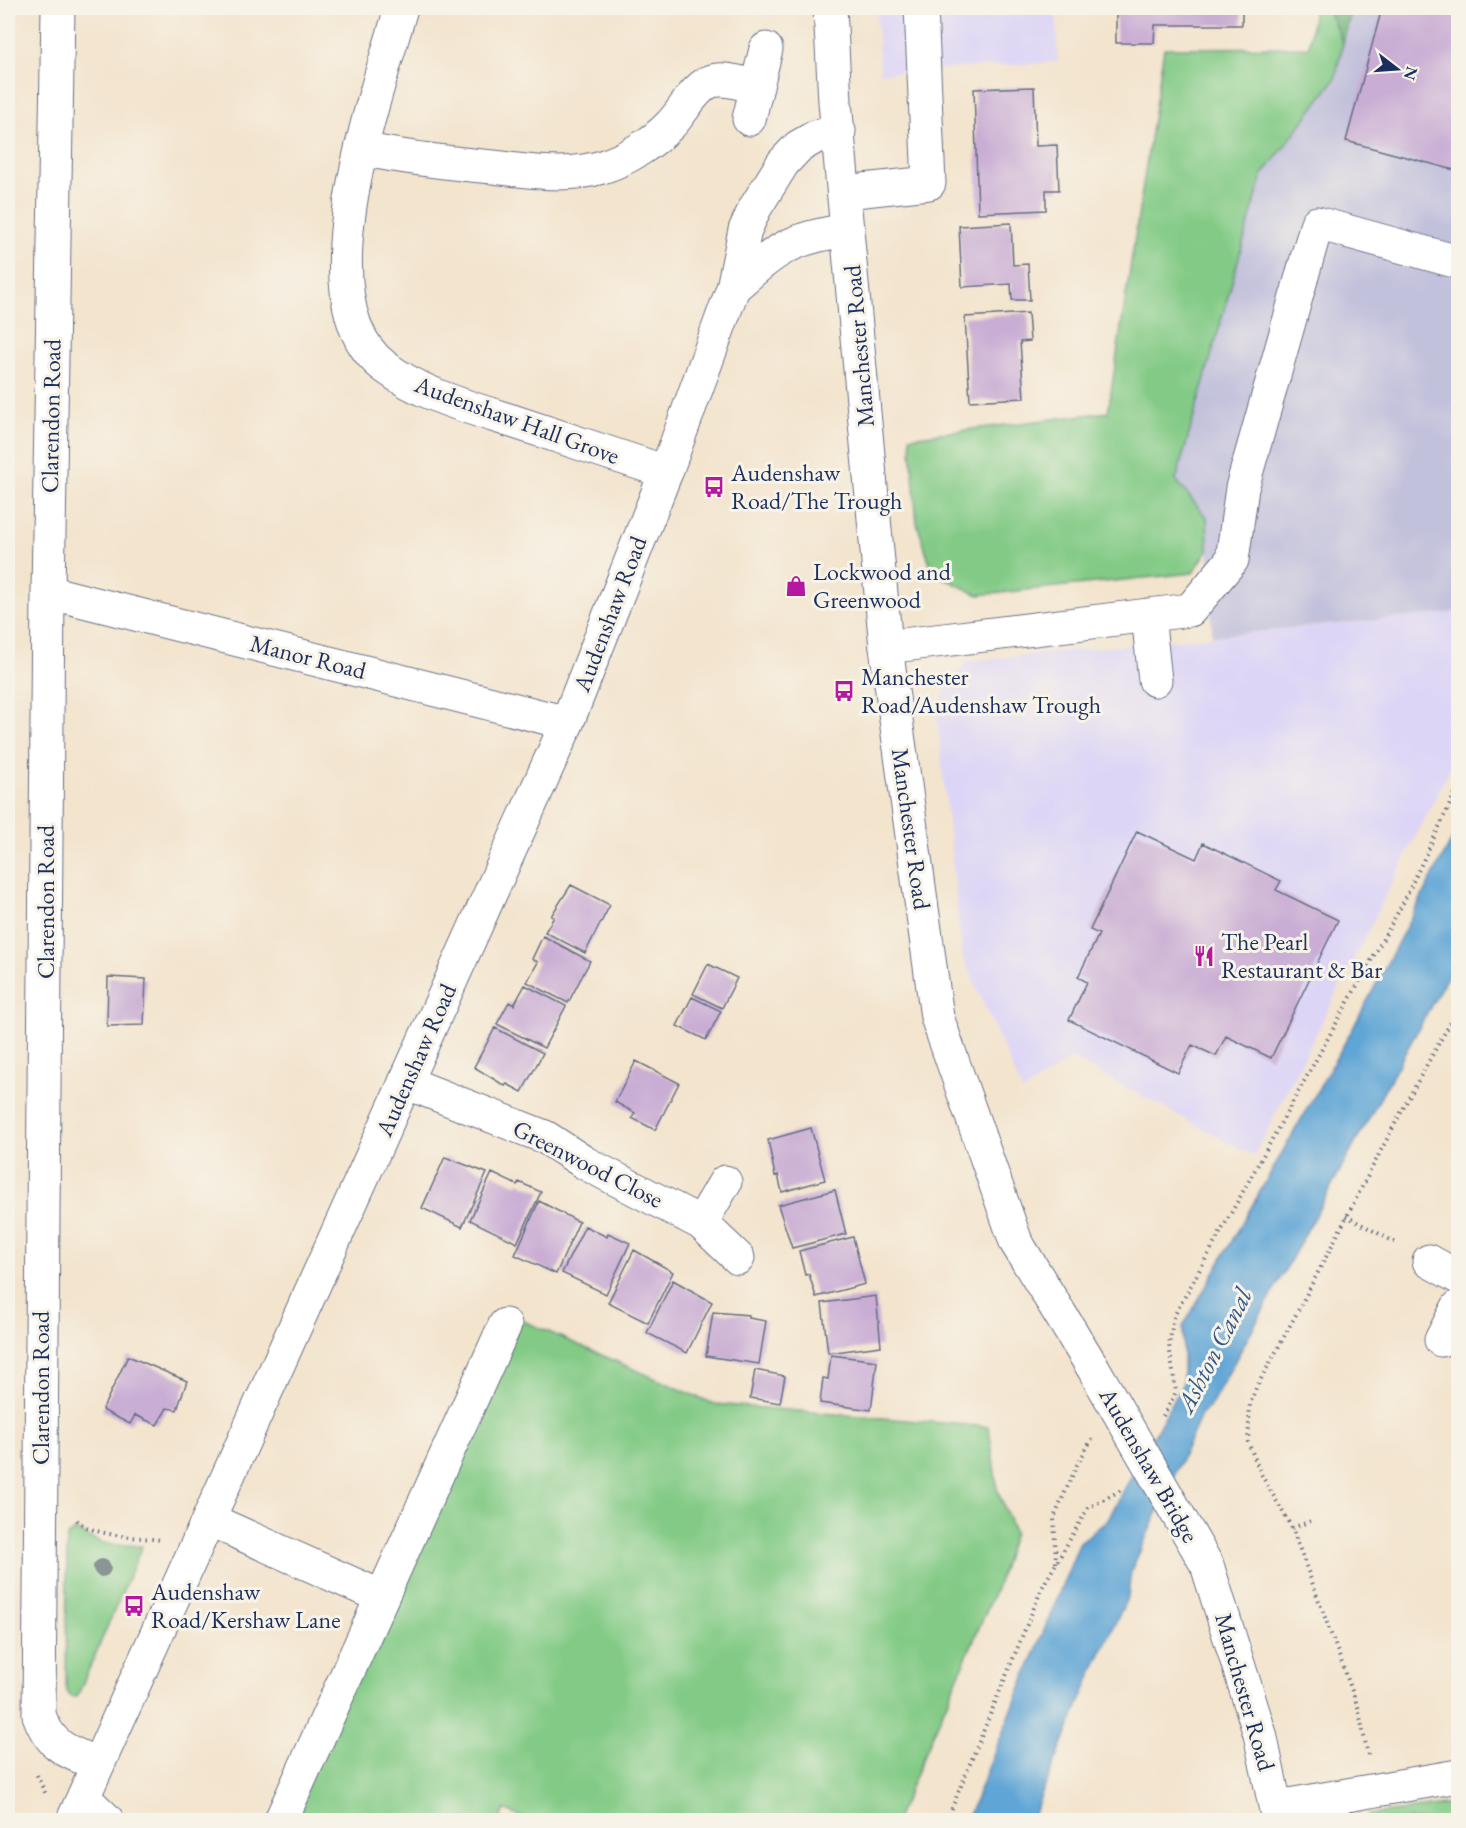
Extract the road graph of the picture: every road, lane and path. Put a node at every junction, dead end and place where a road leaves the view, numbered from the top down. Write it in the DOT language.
graph roads {
  1 [pos="58,8"];
  2 [pos="401,8"];
  3 [pos="830,8"];
  4 [pos="921,8"];
  5 [pos="766,49"];
  6 [pos="757,87"];
  7 [pos="749,119"];
  8 [pos="839,131"];
  9 [pos="361,149"];
  10 [pos="845,192"];
  11 [pos="848,230"];
  12 [pos="1458,262"];
  13 [pos="733,288"];
  14 [pos="666,472"];
  15 [pos="48,592"];
  16 [pos="1148,615"];
  17 [pos="886,647"];
  18 [pos="1155,680"];
  19 [pos="567,723"];
  20 [pos="1458,786"];
  21 [pos="1458,1010"];
  22 [pos="405,1082"];
  23 [pos="725,1182"];
  24 [pos="1346,1216"];
  25 [pos="701,1223"];
  26 [pos="738,1258"];
  27 [pos="1429,1261"];
  28 [pos="1458,1277"];
  29 [pos="1458,1307"];
  30 [pos="505,1326"];
  31 [pos="1441,1341"];
  32 [pos="1092,1366"];
  33 [pos="1114,1403"];
  34 [pos="1160,1421"];
  35 [pos="1124,1488"];
  36 [pos="74,1516"];
  37 [pos="1314,1520"];
  38 [pos="1292,1528"];
  39 [pos="205,1532"];
  40 [pos="1056,1564"];
  41 [pos="1207,1565"];
  42 [pos="382,1597"];
  43 [pos="99,1764"];
  44 [pos="1458,1776"];
  45 [pos="1376,1789"];
  46 [pos="78,1809"];
  47 [pos="1278,1814"];
  48 [pos="107,1821"];
  49 [pos="281,1821"];
  50 [pos="947,1821"];
  1 -- 15 [label="main road, Clarendon Road"];
  2 -- 9 [label="main road, Audenshaw Hall Grove"];
  3 -- 8 [label="main road, Manchester Road"];
  4 -- 10 [label="main road"];
  5 -- 6 [label="main road"];
  6 -- 7 [label="main road"];
  6 -- 9 [label="main road"];
  8 -- 10 [label="main road, Manchester Road"];
  8 -- 13 [label="main road, Audenshaw Road"];
  9 -- 14 [label="main road, Audenshaw Hall Grove"];
  10 -- 11 [label="main road, Manchester Road"];
  11 -- 13 [label="main road, Audenshaw Road"];
  11 -- 17 [label="main road, Manchester Road"];
  12 -- 16 [label="main road"];
  13 -- 14 [label="main road, Audenshaw Road"];
  14 -- 19 [label="main road, Audenshaw Road"];
  15 -- 19 [label="main road, Manor Road"];
  15 -- 43 [label="main road, Clarendon Road"];
  16 -- 17 [label="main road"];
  16 -- 18 [label="main road"];
  17 -- 32 [label="main road, Manchester Road"];
  19 -- 22 [label="main road, Audenshaw Road"];
  20 -- 34 [label="path"];
  21 -- 24 [label="path"];
  22 -- 25 [label="main road, Greenwood Close"];
  22 -- 39 [label="main road, Audenshaw Road"];
  23 -- 25 [label="main road"];
  24 -- 27 [label="path"];
  24 -- 38 [label="path"];
  25 -- 26 [label="main road, Greenwood Close"];
  27 -- 28 [label="main road"];
  29 -- 31 [label="main road"];
  30 -- 42 [label="main road"];
  32 -- 33 [label="main road, Audenshaw Bridge, bridge"];
  33 -- 40 [label="path"];
  33 -- 41 [label="main road, Audenshaw Bridge, bridge"];
  35 -- 40 [label="path"];
  36 -- 39 [label="path"];
  37 -- 38 [label="path"];
  38 -- 45 [label="path"];
  39 -- 42 [label="main road"];
  39 -- 43 [label="main road, Audenshaw Road"];
  40 -- 50 [label="path"];
  41 -- 47 [label="main road, Manchester Road"];
  42 -- 49 [label="main road"];
  43 -- 46 [label="main road, Audenshaw Road"];
  44 -- 45 [label="main road"];
  45 -- 47 [label="main road"];
  46 -- 48 [label="main road"];
}
